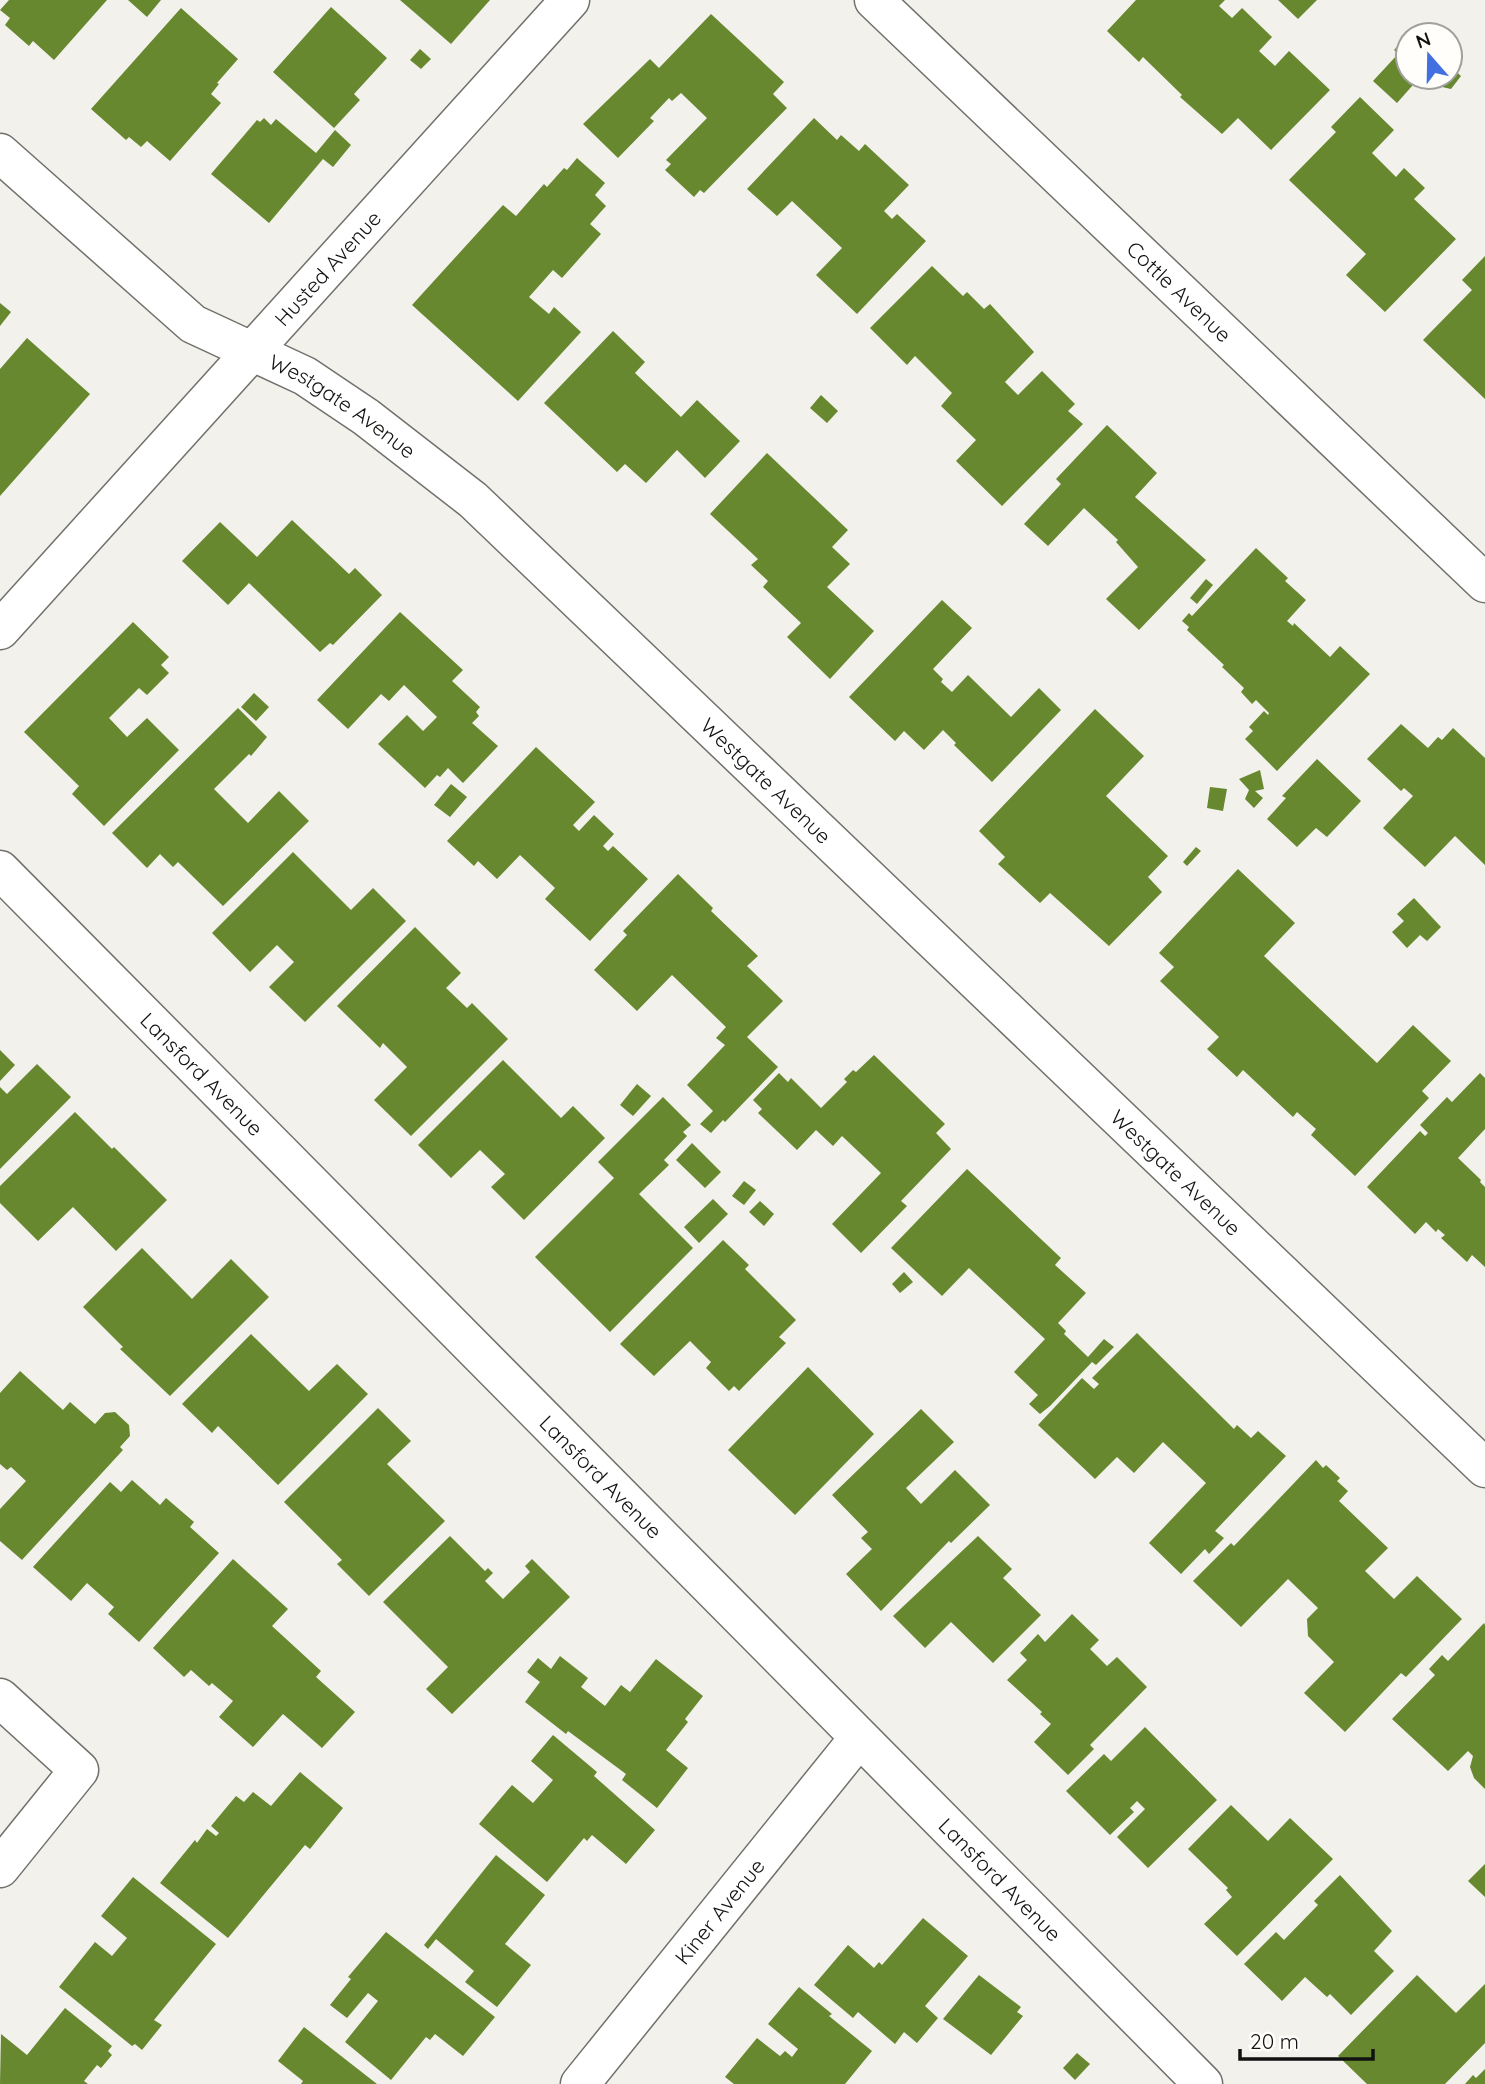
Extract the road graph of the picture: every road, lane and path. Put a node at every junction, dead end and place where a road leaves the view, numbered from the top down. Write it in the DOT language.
graph roads {
  1 [pos="570,0"];
  2 [pos="874,0"];
  3 [pos="0,153"];
  4 [pos="252,351"];
  5 [pos="1485,583"];
  6 [pos="0,630"];
  7 [pos="0,870"];
  8 [pos="1485,1468"];
  9 [pos="0,1698"];
  10 [pos="859,1738"];
  11 [pos="0,1868"];
  12 [pos="580,2084"];
  13 [pos="1203,2084"];
  1 -- 4 [label="street, Husted Avenue"];
  2 -- 5 [label="street, Cottle Avenue"];
  3 -- 4 [label="street, Westgate Avenue"];
  4 -- 6 [label="street, Husted Avenue"];
  4 -- 8 [label="street, Westgate Avenue"];
  7 -- 10 [label="street, Lansford Avenue"];
  9 -- 11 [label="street"];
  10 -- 12 [label="street, Kiner Avenue"];
  10 -- 13 [label="street, Lansford Avenue"];
}
